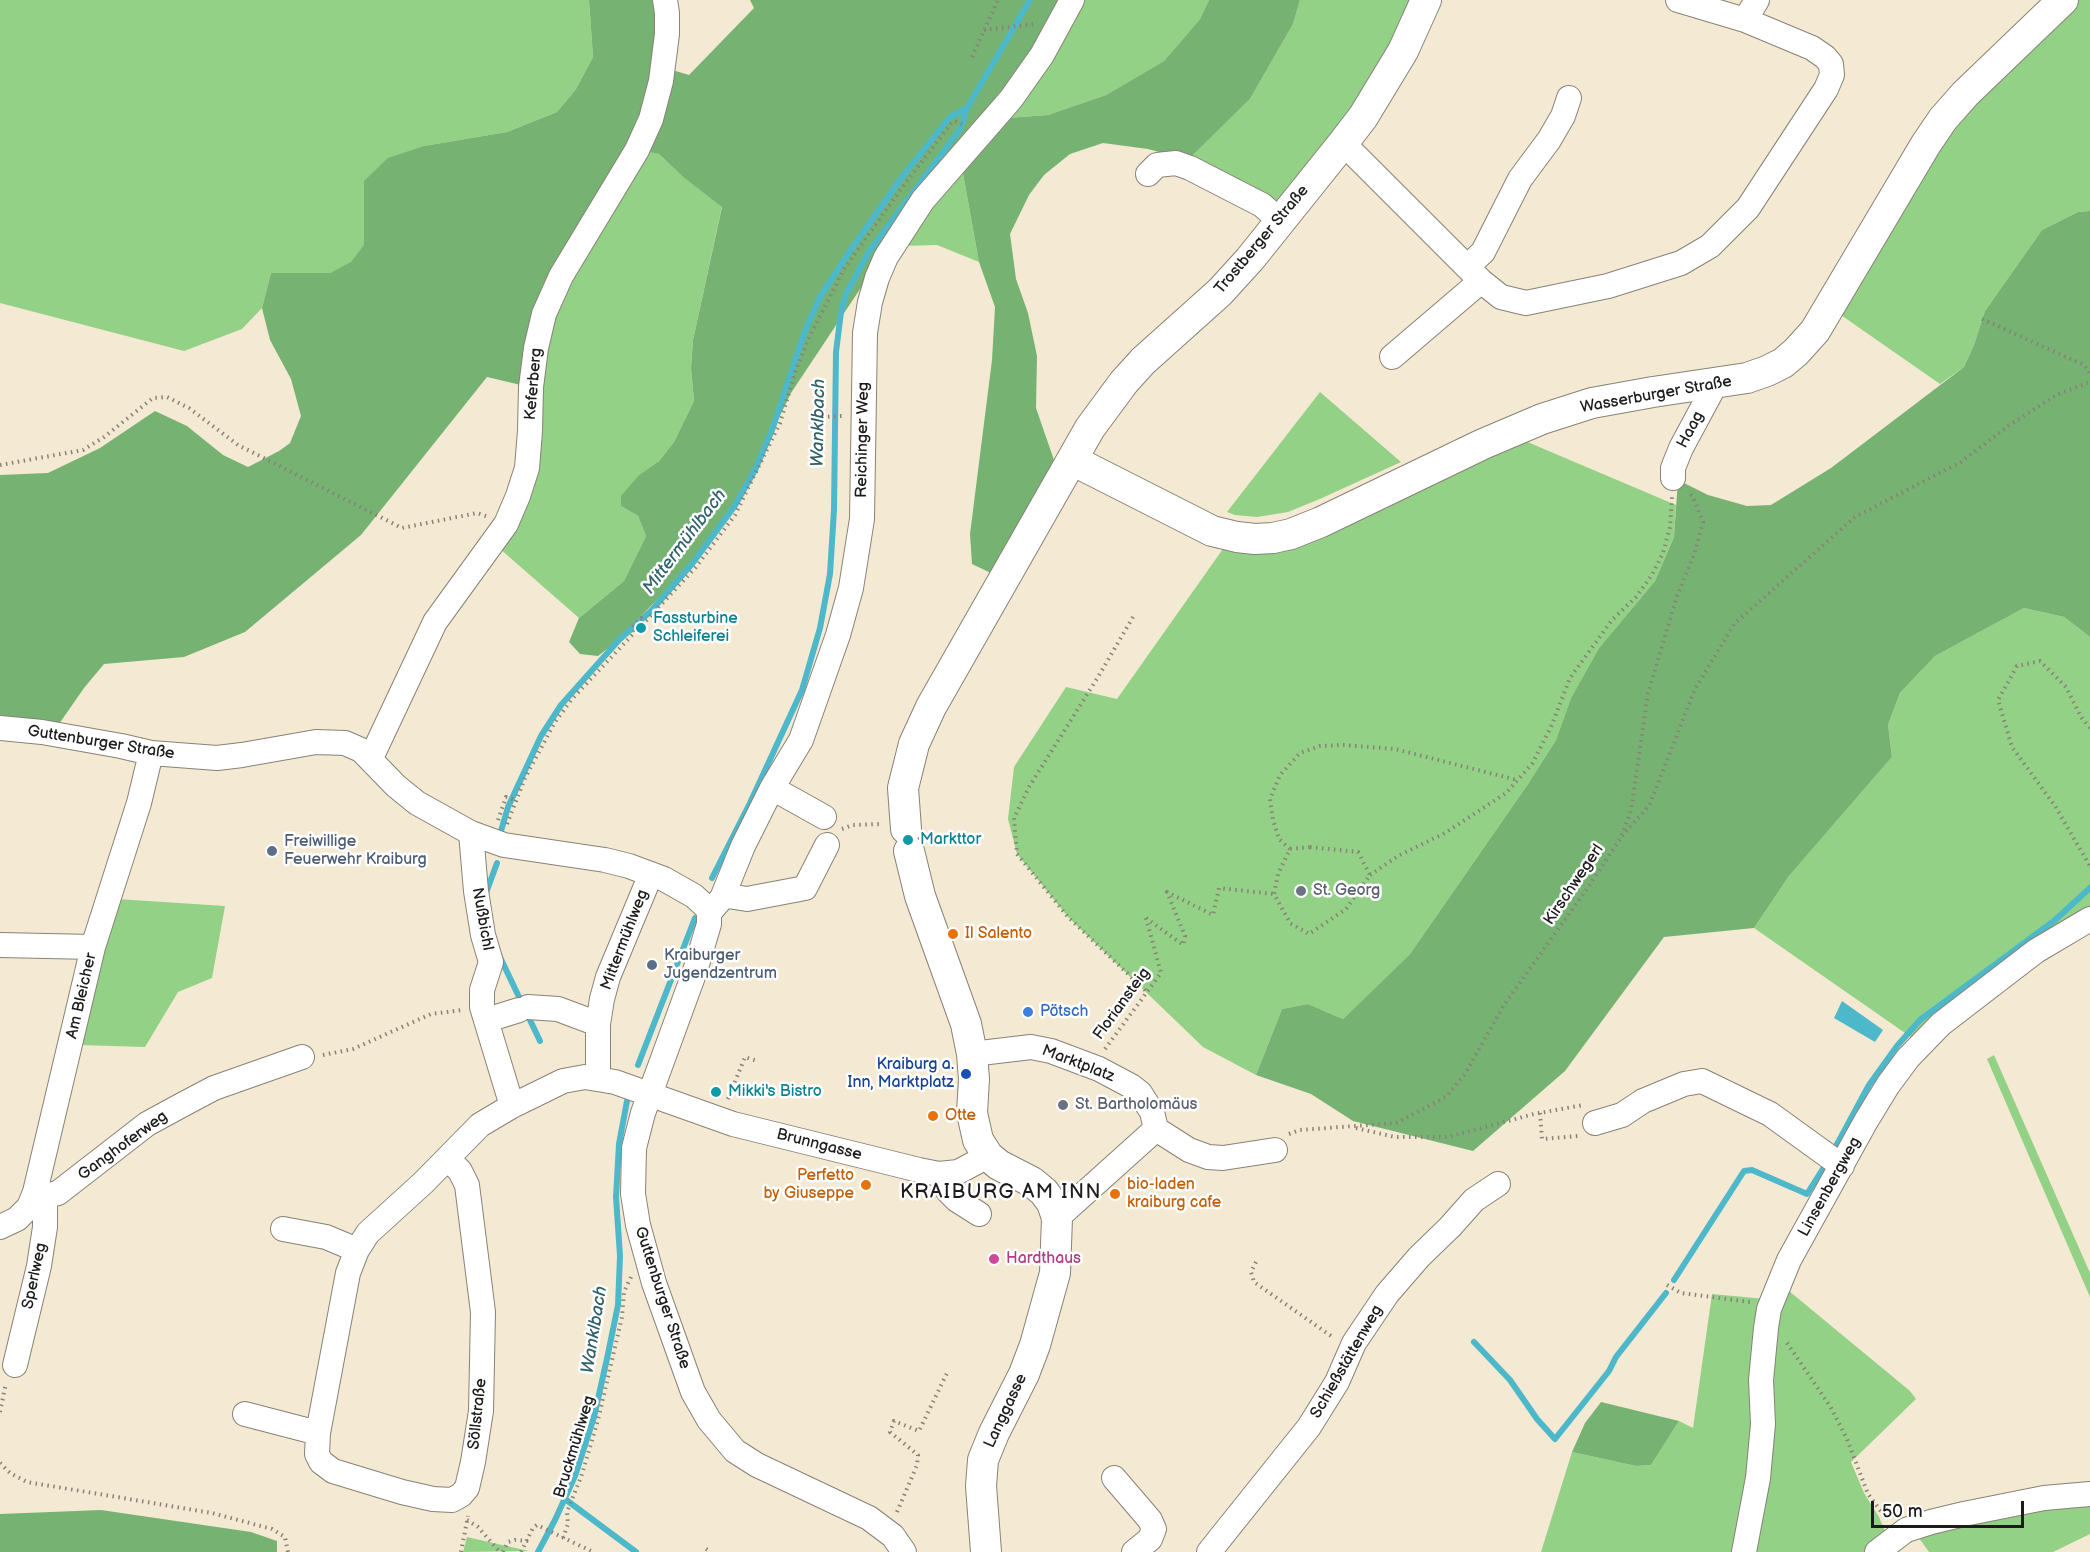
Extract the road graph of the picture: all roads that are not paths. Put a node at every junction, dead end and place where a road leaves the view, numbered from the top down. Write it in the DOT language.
graph roads {
  1 [pos="664,0"];
  2 [pos="1072,0"];
  3 [pos="1426,0"];
  4 [pos="1678,0"];
  5 [pos="2063,0"];
  6 [pos="1751,10"];
  7 [pos="1569,98"];
  8 [pos="1343,143"];
  9 [pos="1148,174"];
  10 [pos="1280,221"];
  11 [pos="1474,274"];
  12 [pos="1392,357"];
  13 [pos="1716,383"];
  14 [pos="1072,460"];
  15 [pos="1678,483"];
  16 [pos="0,728"];
  17 [pos="151,753"];
  18 [pos="371,758"];
  19 [pos="772,788"];
  20 [pos="834,822"];
  21 [pos="471,833"];
  22 [pos="827,845"];
  23 [pos="651,874"];
  24 [pos="715,905"];
  25 [pos="2090,919"];
  26 [pos="0,945"];
  27 [pos="93,946"];
  28 [pos="485,1013"];
  29 [pos="598,1024"];
  30 [pos="972,1054"];
  31 [pos="302,1057"];
  32 [pos="598,1078"];
  33 [pos="650,1094"];
  34 [pos="512,1106"];
  35 [pos="1590,1114"];
  36 [pos="1156,1129"];
  37 [pos="1275,1150"];
  38 [pos="988,1156"];
  39 [pos="448,1159"];
  40 [pos="1842,1166"];
  41 [pos="939,1174"];
  42 [pos="1498,1184"];
  43 [pos="40,1194"];
  44 [pos="980,1214"];
  45 [pos="1057,1218"];
  46 [pos="0,1227"];
  47 [pos="283,1229"];
  48 [pos="357,1250"];
  49 [pos="15,1365"];
  50 [pos="245,1414"];
  51 [pos="318,1433"];
  52 [pos="1114,1478"];
  53 [pos="2090,1494"];
  54 [pos="904,1552"];
  55 [pos="986,1552"];
  56 [pos="1134,1552"];
  57 [pos="1209,1552"];
  58 [pos="1744,1552"];
  59 [pos="1877,1552"];
  1 -- 18 [label="street, Keferberg"];
  2 -- 19 [label="street, Reichinger Weg"];
  3 -- 8 [label="main road, Trostberger Straße"];
  4 -- 6 [label="street"];
  5 -- 13 [label="main road, Wasserburger Straße"];
  6 -- 11 [label="street"];
  7 -- 11 [label="street"];
  8 -- 10 [label="main road, Trostberger Straße"];
  8 -- 11 [label="street"];
  9 -- 10 [label="street"];
  10 -- 14 [label="main road, Trostberger Straße"];
  11 -- 12 [label="street"];
  13 -- 14 [label="main road, Wasserburger Straße"];
  13 -- 15 [label="street, Haag"];
  14 -- 30 [label="main road, Trostberger Straße"];
  16 -- 17 [label="street, Guttenburger Straße"];
  17 -- 18 [label="street, Guttenburger Straße"];
  17 -- 27 [label="street, Am Bleicher"];
  18 -- 21 [label="street, Guttenburger Straße"];
  19 -- 20 [label="street"];
  19 -- 24 [label="street, Reichinger Weg"];
  21 -- 23 [label="street, Guttenburger Straße"];
  21 -- 28 [label="street, Nußbichl"];
  22 -- 24 [label="street"];
  23 -- 24 [label="street, Guttenburger Straße"];
  23 -- 29 [label="street, Mittermühlweg"];
  24 -- 33 [label="street, Guttenburger Straße"];
  25 -- 40 [label="street, Linsenbergweg"];
  26 -- 27 [label="street"];
  27 -- 43 [label="street, Am Bleicher"];
  28 -- 29 [label="street"];
  28 -- 34 [label="street, Nußbichl"];
  29 -- 32 [label="street, Mittermühlweg"];
  30 -- 36 [label="street, Marktplatz"];
  30 -- 38 [label="main road"];
  31 -- 43 [label="street, Ganghoferweg"];
  32 -- 33 [label="street"];
  32 -- 34 [label="street"];
  33 -- 41 [label="street, Brunngasse"];
  33 -- 54 [label="street, Guttenburger Straße"];
  34 -- 39 [label="street"];
  35 -- 40 [label="street"];
  36 -- 37 [label="street"];
  36 -- 45 [label="street"];
  38 -- 41 [label="street, Brunngasse"];
  38 -- 45 [label="main road"];
  39 -- 48 [label="street"];
  39 -- 51 [label="street, Söllstraße"];
  40 -- 58 [label="street, Linsenbergweg"];
  41 -- 44 [label="street"];
  42 -- 57 [label="street, Schießstättenweg"];
  43 -- 46 [label="street, Am Bleicher"];
  43 -- 49 [label="street, Sperlweg"];
  45 -- 55 [label="main road, Langgasse"];
  47 -- 48 [label="street"];
  48 -- 51 [label="street"];
  50 -- 51 [label="street"];
  52 -- 56 [label="street"];
  53 -- 59 [label="street"];
}
